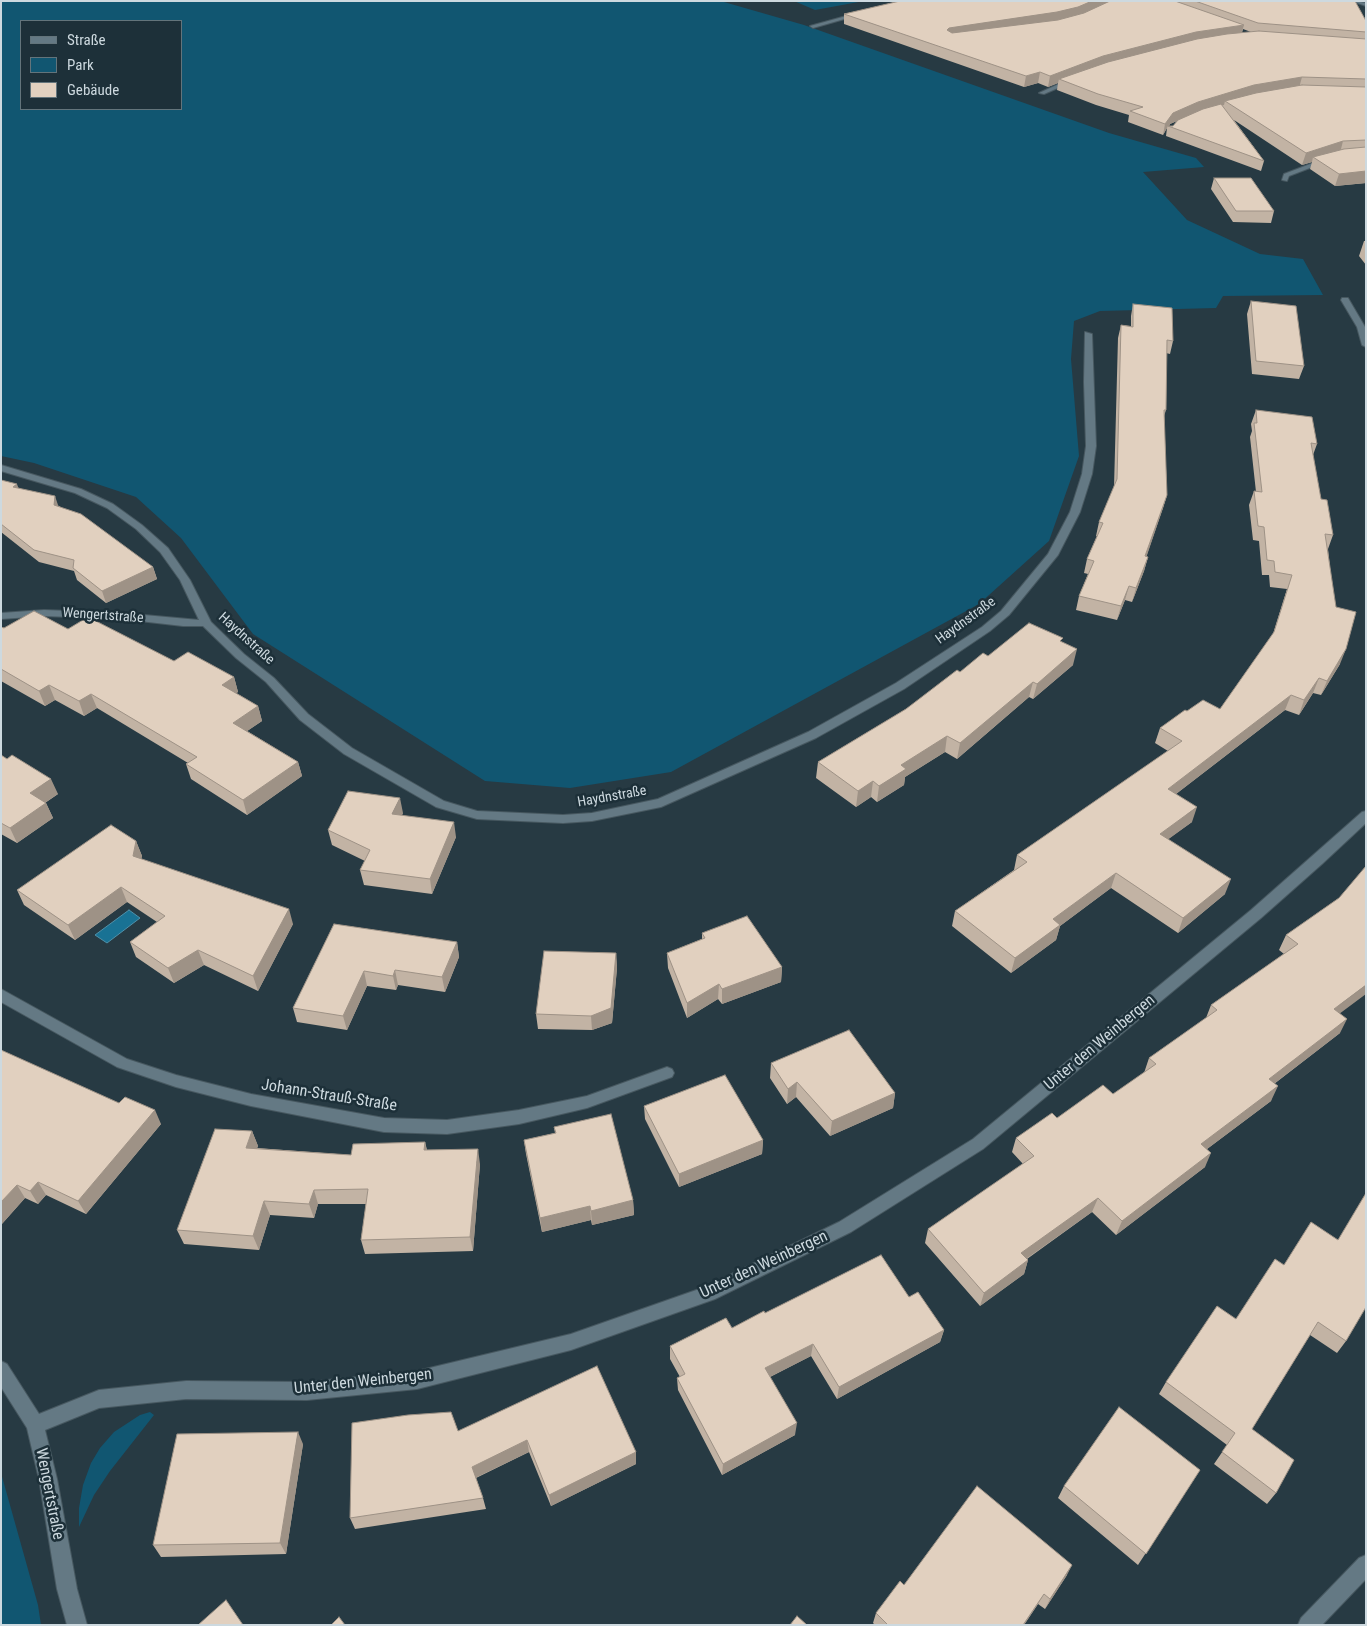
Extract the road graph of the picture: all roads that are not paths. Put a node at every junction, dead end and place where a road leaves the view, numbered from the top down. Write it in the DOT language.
graph roads {
  1 [pos="1357,1"];
  2 [pos="1366,5"];
  3 [pos="865,12"];
  4 [pos="813,26"];
  5 [pos="1077,79"];
  6 [pos="1042,92"];
  7 [pos="1334,158"];
  8 [pos="1285,180"];
  9 [pos="1345,300"];
  10 [pos="1088,334"];
  11 [pos="1366,345"];
  12 [pos="1,468"];
  13 [pos="1,616"];
  14 [pos="206,623"];
  15 [pos="1366,815"];
  16 [pos="1,995"];
  17 [pos="668,1073"];
  18 [pos="1,1370"];
  19 [pos="35,1425"];
  20 [pos="1366,1565"];
  21 [pos="77,1625"];
  22 [pos="1308,1625"];
  1 -- 2 [label="street"];
  3 -- 4 [label="street"];
  5 -- 6 [label="street"];
  7 -- 8 [label="street"];
  9 -- 11 [label="street"];
  10 -- 14 [label="street, Haydnstraße"];
  12 -- 14 [label="street, Haydnstraße"];
  13 -- 14 [label="street, Wengertstraße"];
  15 -- 19 [label="street, Unter den Weinbergen"];
  16 -- 17 [label="street, Johann-Strauß-Straße"];
  18 -- 19 [label="street, Wengertstraße"];
  19 -- 21 [label="street, Wengertstraße"];
  20 -- 22 [label="street"];
}
